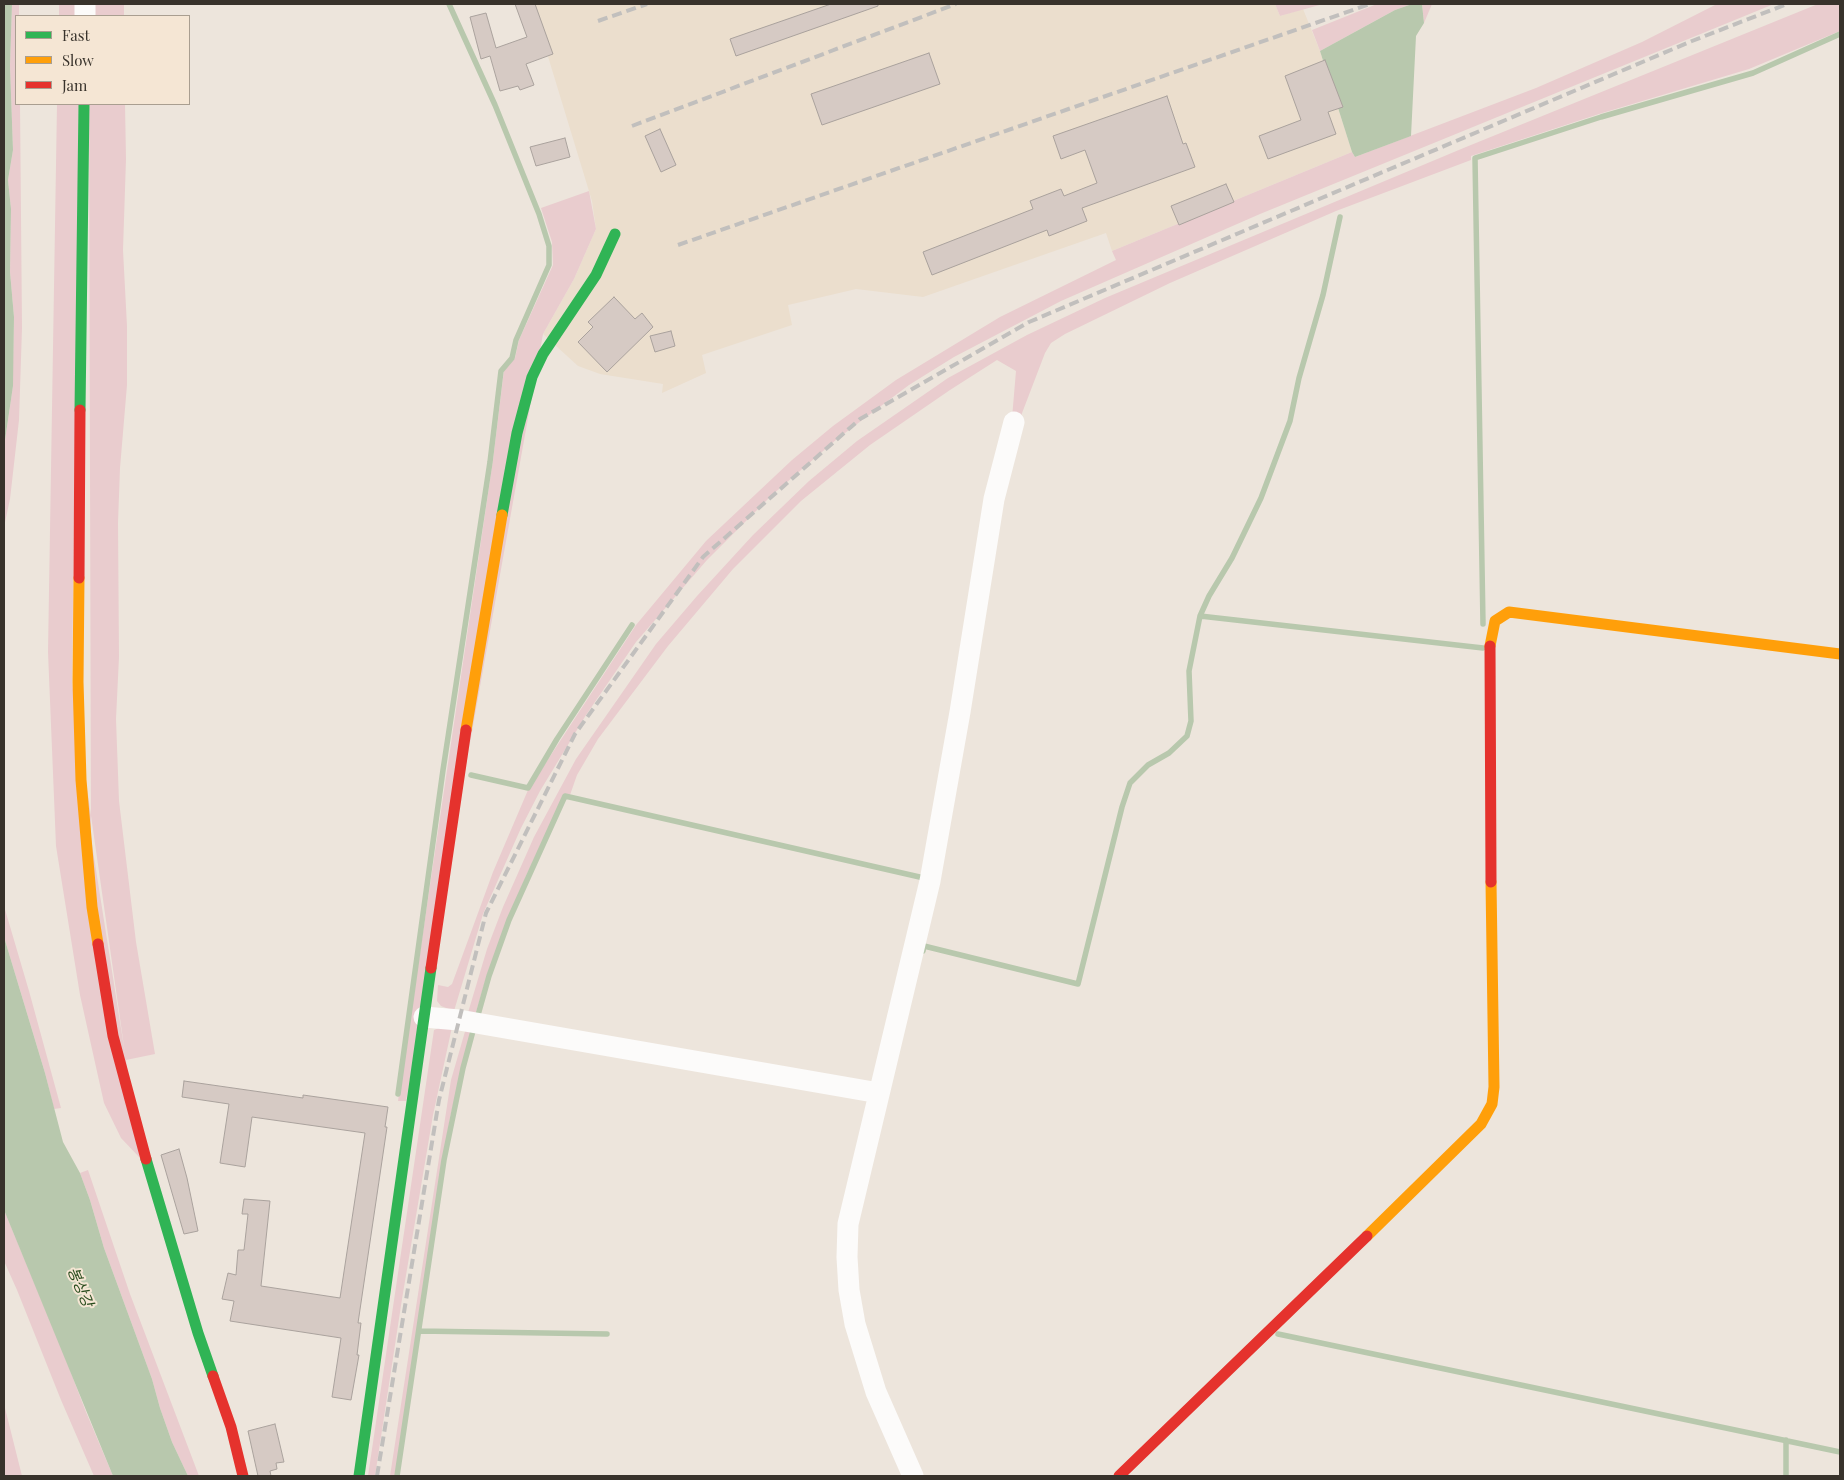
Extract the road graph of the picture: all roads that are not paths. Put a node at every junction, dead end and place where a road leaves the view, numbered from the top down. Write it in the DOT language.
graph roads {
  1 [pos="84,105"];
  2 [pos="615,234"];
  3 [pos="1014,422"];
  4 [pos="1840,654"];
  5 [pos="424,1017"];
  6 [pos="879,1093"];
  7 [pos="243,1476"];
  8 [pos="359,1476"];
  9 [pos="912,1476"];
  10 [pos="1119,1476"];
  1 -- 7 [label="street"];
  2 -- 5 [label="street"];
  3 -- 6 [label="street"];
  4 -- 10 [label="street"];
  5 -- 6 [label="street"];
  5 -- 8 [label="street"];
  6 -- 9 [label="street"];
}
